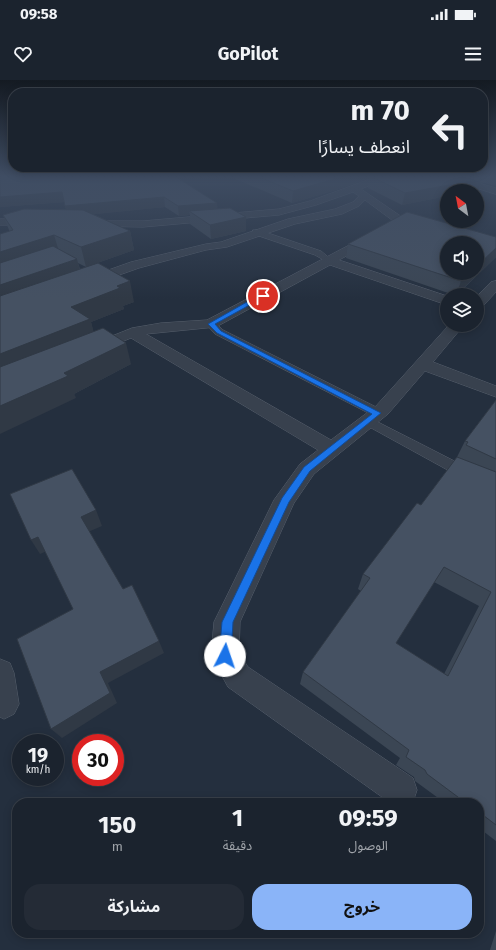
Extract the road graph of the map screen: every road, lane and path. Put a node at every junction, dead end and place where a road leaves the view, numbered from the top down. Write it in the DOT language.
graph roads {
  1 [pos="216,218"];
  2 [pos="306,218"];
  3 [pos="399,218"];
  4 [pos="0,222"];
  5 [pos="48,222"];
  6 [pos="71,223"];
  7 [pos="256,232"];
  8 [pos="328,261"];
  9 [pos="85,273"];
  10 [pos="98,279"];
  11 [pos="496,285"];
  12 [pos="76,286"];
  13 [pos="440,299"];
  14 [pos="484,302"];
  15 [pos="211,324"];
  16 [pos="132,332"];
  17 [pos="451,332"];
  18 [pos="80,354"];
  19 [pos="422,364"];
  20 [pos="496,392"];
  21 [pos="373,417"];
  22 [pos="332,450"];
  23 [pos="482,481"];
  24 [pos="0,673"];
  25 [pos="4,704"];
  26 [pos="401,790"];
  1 -- 6 [label="street"];
  2 -- 7 [label="street"];
  3 -- 8 [label="street"];
  4 -- 5 [label="street"];
  7 -- 8 [label="lane"];
  7 -- 10 [label="street"];
  8 -- 13 [label="street"];
  8 -- 15 [label="street"];
  9 -- 10 [label="street"];
  10 -- 12 [label="street"];
  11 -- 14 [label="street"];
  15 -- 16 [label="street"];
  15 -- 21 [label="lane"];
  16 -- 18 [label="street"];
  16 -- 22 [label="street"];
  17 -- 19 [label="street"];
  19 -- 20 [label="street"];
  19 -- 21 [label="street"];
  21 -- 22 [label="street"];
  21 -- 23 [label="lane"];
  22 -- 26 [label="street"];
  24 -- 25 [label="street"];
}
